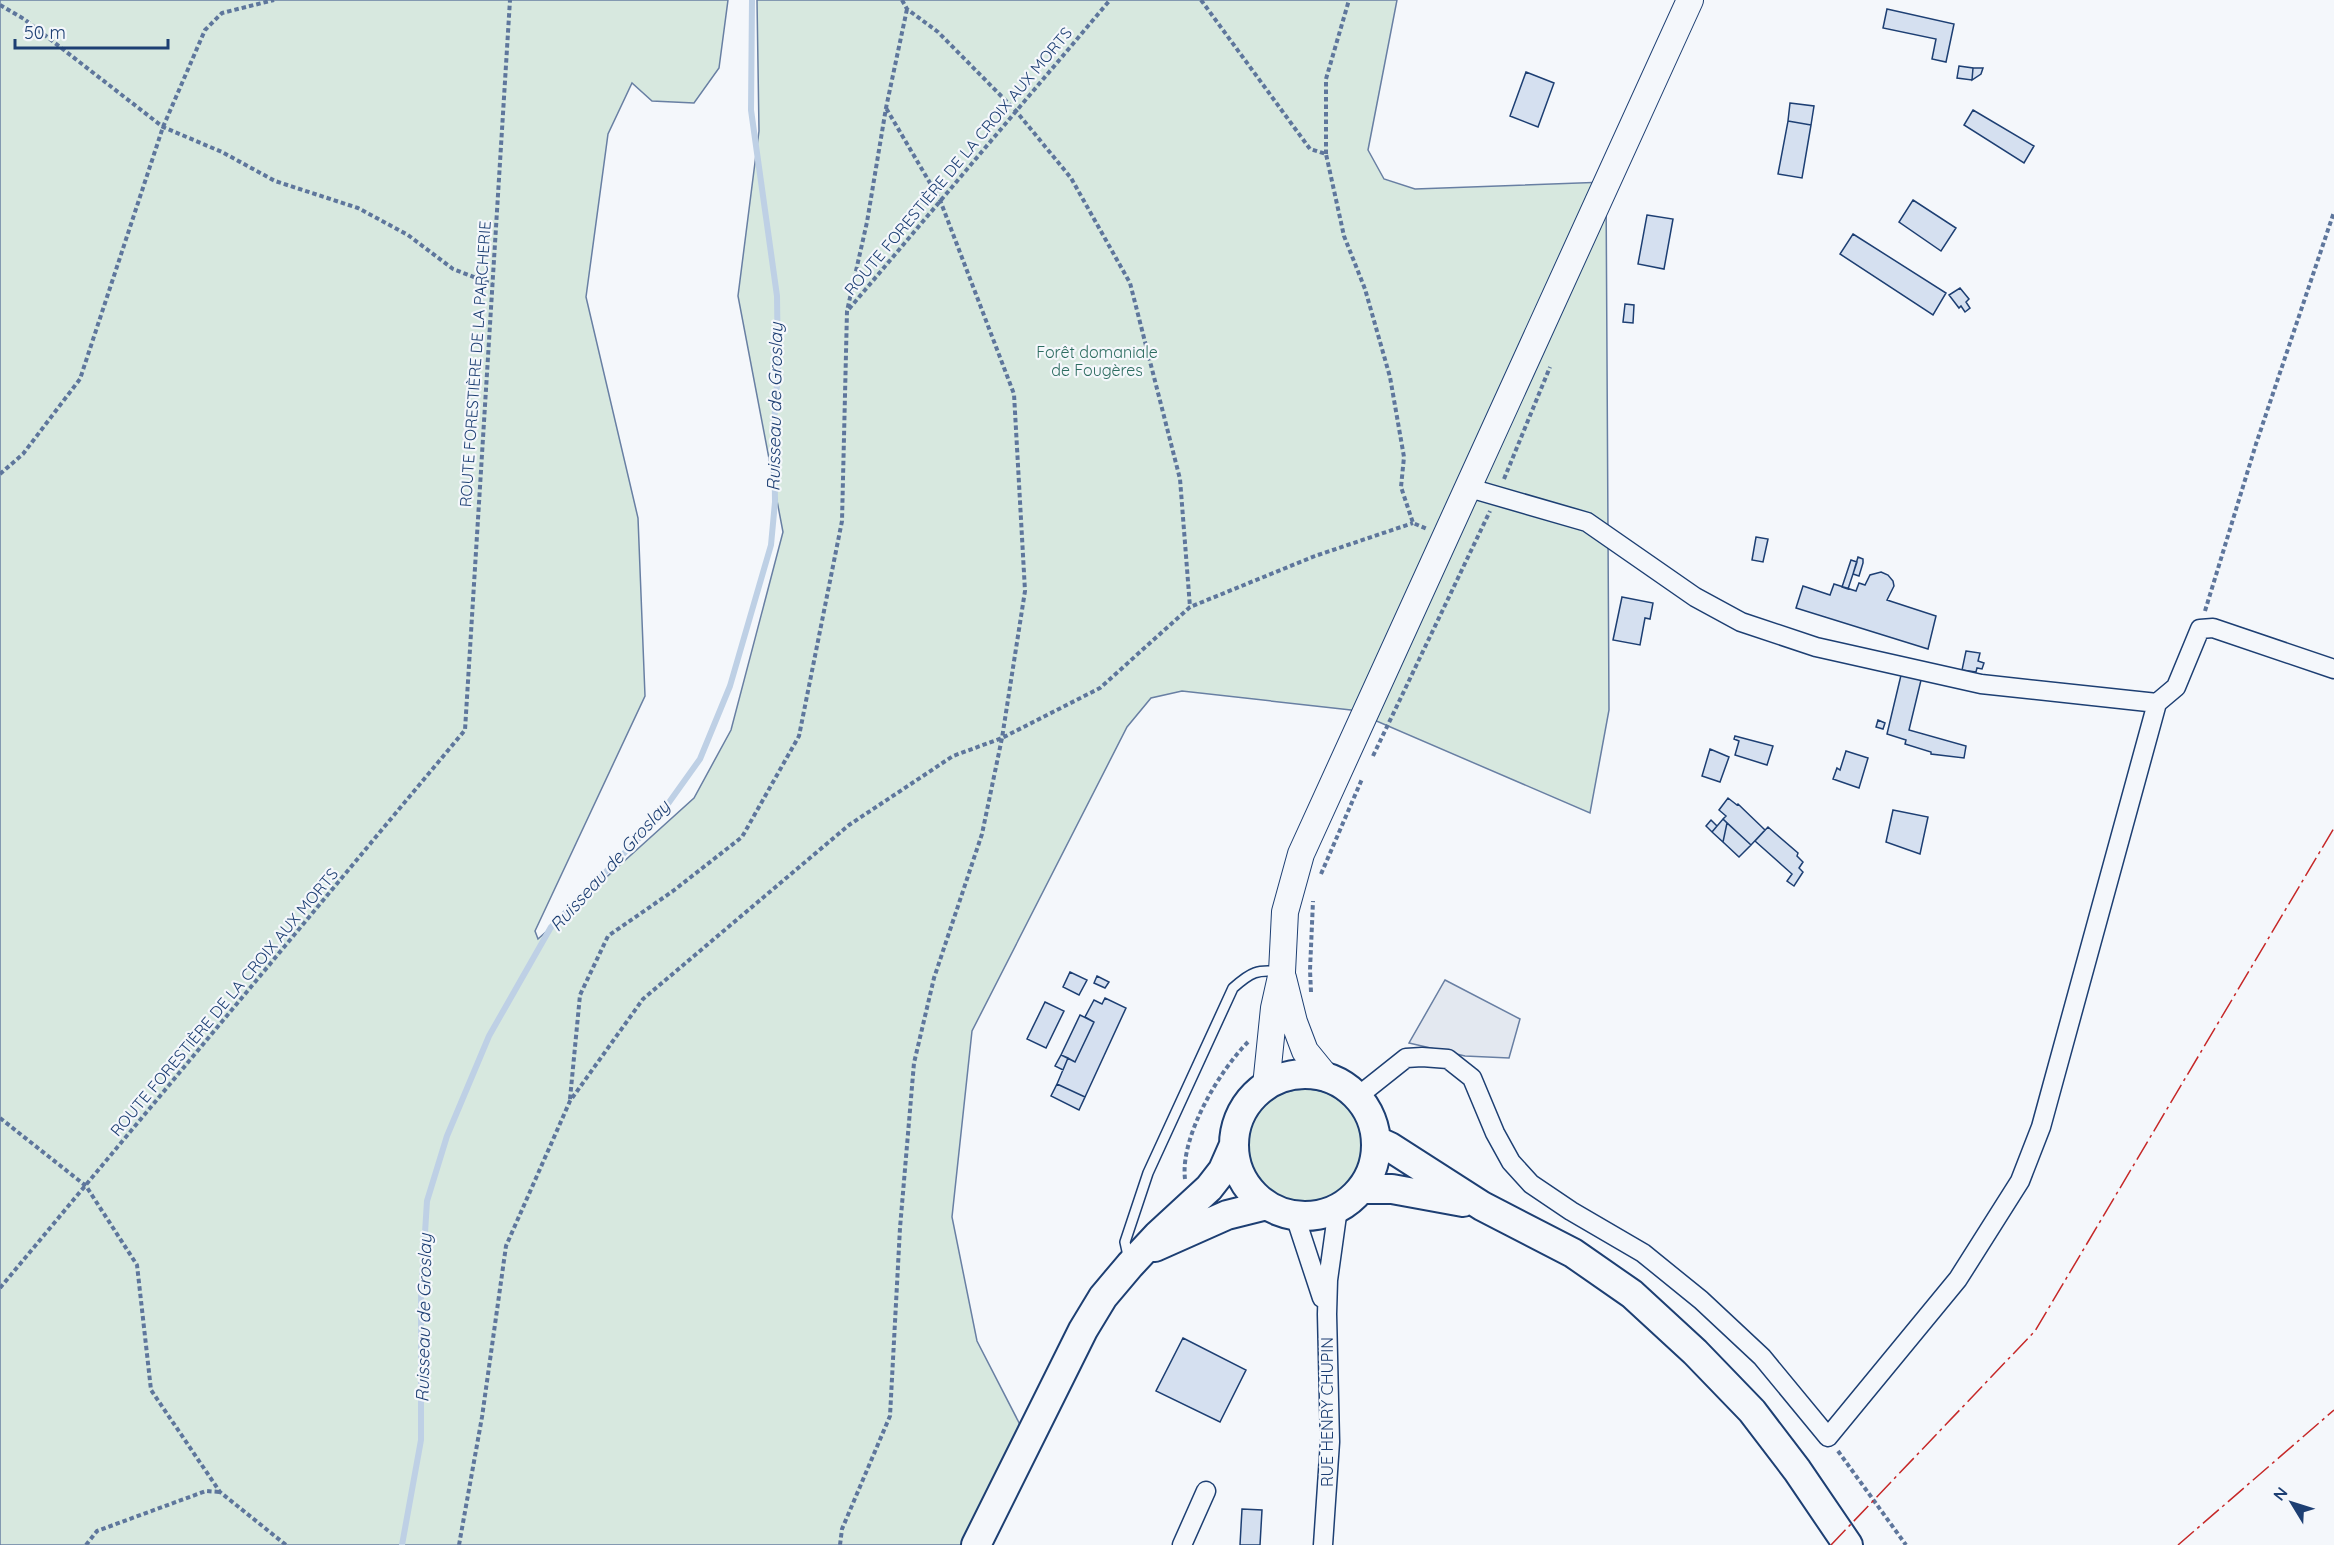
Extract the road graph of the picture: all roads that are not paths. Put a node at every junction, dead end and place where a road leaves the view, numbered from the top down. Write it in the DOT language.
graph roads {
  1 [pos="1690,0"];
  2 [pos="1467,487"];
  3 [pos="2334,669"];
  4 [pos="2157,703"];
  5 [pos="1282,972"];
  6 [pos="1328,1078"];
  7 [pos="1266,1086"];
  8 [pos="1357,1097"];
  9 [pos="1377,1141"];
  10 [pos="1234,1145"];
  11 [pos="1361,1189"];
  12 [pos="1267,1205"];
  13 [pos="1482,1206"];
  14 [pos="1338,1208"];
  15 [pos="1294,1216"];
  16 [pos="1136,1259"];
  17 [pos="1327,1314"];
  18 [pos="1206,1491"];
  19 [pos="976,1545"];
  20 [pos="1182,1545"];
  21 [pos="1323,1545"];
  22 [pos="1848,1545"];
  1 -- 2 [label="main road"];
  2 -- 4 [label="street"];
  2 -- 5 [label="main road"];
  3 -- 4 [label="street"];
  4 -- 8 [label="street"];
  5 -- 6 [label="main road"];
  5 -- 7 [label="main road"];
  5 -- 16 [label="lane"];
  6 -- 7 [label="main road"];
  6 -- 8 [label="main road"];
  7 -- 10 [label="main road"];
  8 -- 9 [label="main road"];
  9 -- 11 [label="main road"];
  9 -- 13 [label="main road"];
  10 -- 12 [label="main road"];
  10 -- 16 [label="main road"];
  11 -- 13 [label="main road"];
  11 -- 14 [label="main road"];
  12 -- 15 [label="main road"];
  12 -- 16 [label="main road"];
  13 -- 22 [label="main road"];
  14 -- 15 [label="main road"];
  14 -- 17 [label="street"];
  15 -- 17 [label="street"];
  16 -- 19 [label="main road"];
  17 -- 21 [label="street, RUE HENRY CHUPIN"];
  18 -- 20 [label="street"];
}
